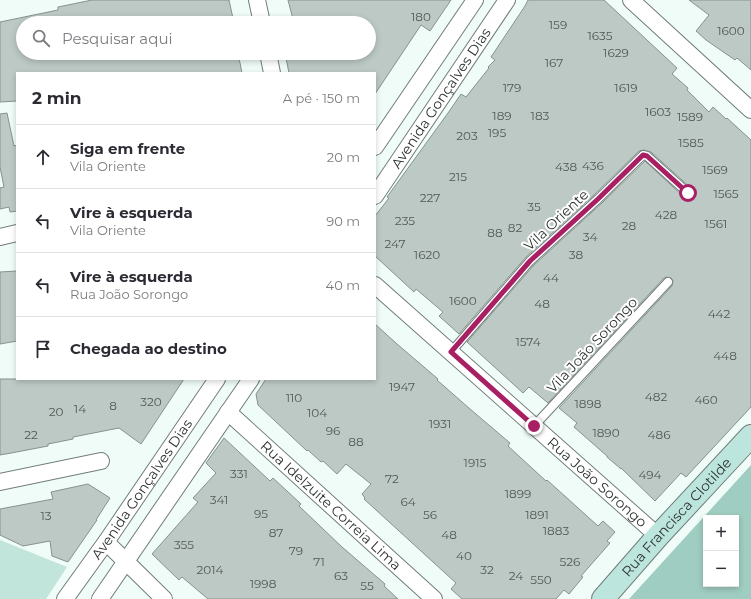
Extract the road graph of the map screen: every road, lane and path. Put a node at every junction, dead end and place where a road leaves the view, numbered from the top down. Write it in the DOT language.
graph roads {
  1 [pos="258,0"];
  2 [pos="475,0"];
  3 [pos="507,0"];
  4 [pos="631,0"];
  5 [pos="261,16"];
  6 [pos="269,60"];
  7 [pos="272,72"];
  8 [pos="751,110"];
  9 [pos="376,146"];
  10 [pos="688,193"];
  11 [pos="376,195"];
  12 [pos="16,233"];
  13 [pos="0,237"];
  14 [pos="668,282"];
  15 [pos="376,286"];
  16 [pos="451,352"];
  17 [pos="216,380"];
  18 [pos="250,380"];
  19 [pos="228,412"];
  20 [pos="534,426"];
  21 [pos="751,436"];
  22 [pos="101,461"];
  23 [pos="0,482"];
  24 [pos="658,536"];
  25 [pos="106,542"];
  26 [pos="125,561"];
  27 [pos="65,599"];
  28 [pos="100,599"];
  29 [pos="164,599"];
  30 [pos="434,599"];
  31 [pos="603,599"];
  1 -- 5 [label="street"];
  2 -- 9 [label="street, Avenida Gonçalves Dias"];
  3 -- 11 [label="street, Avenida Gonçalves Dias"];
  4 -- 8 [label="street"];
  6 -- 7 [label="street"];
  10 -- 16 [label="lane, Vila Oriente"];
  12 -- 13 [label="street"];
  14 -- 20 [label="lane, Vila João Sorongo"];
  15 -- 16 [label="street, Rua João Sorongo"];
  16 -- 20 [label="street, Rua João Sorongo"];
  17 -- 25 [label="street, Avenida Gonçalves Dias"];
  18 -- 19 [label="street, Avenida Gonçalves Dias"];
  19 -- 26 [label="street, Avenida Gonçalves Dias"];
  19 -- 30 [label="street, Rua Idelzuite Correia Lima"];
  20 -- 24 [label="street, Rua João Sorongo"];
  21 -- 24 [label="street, Rua Francisca Clotilde"];
  22 -- 23 [label="street"];
  24 -- 31 [label="street, Rua Francisca Clotilde"];
  25 -- 26 [label="street"];
  25 -- 27 [label="street, Avenida Gonçalves Dias"];
  26 -- 28 [label="street, Avenida Gonçalves Dias"];
  26 -- 29 [label="street"];
}
